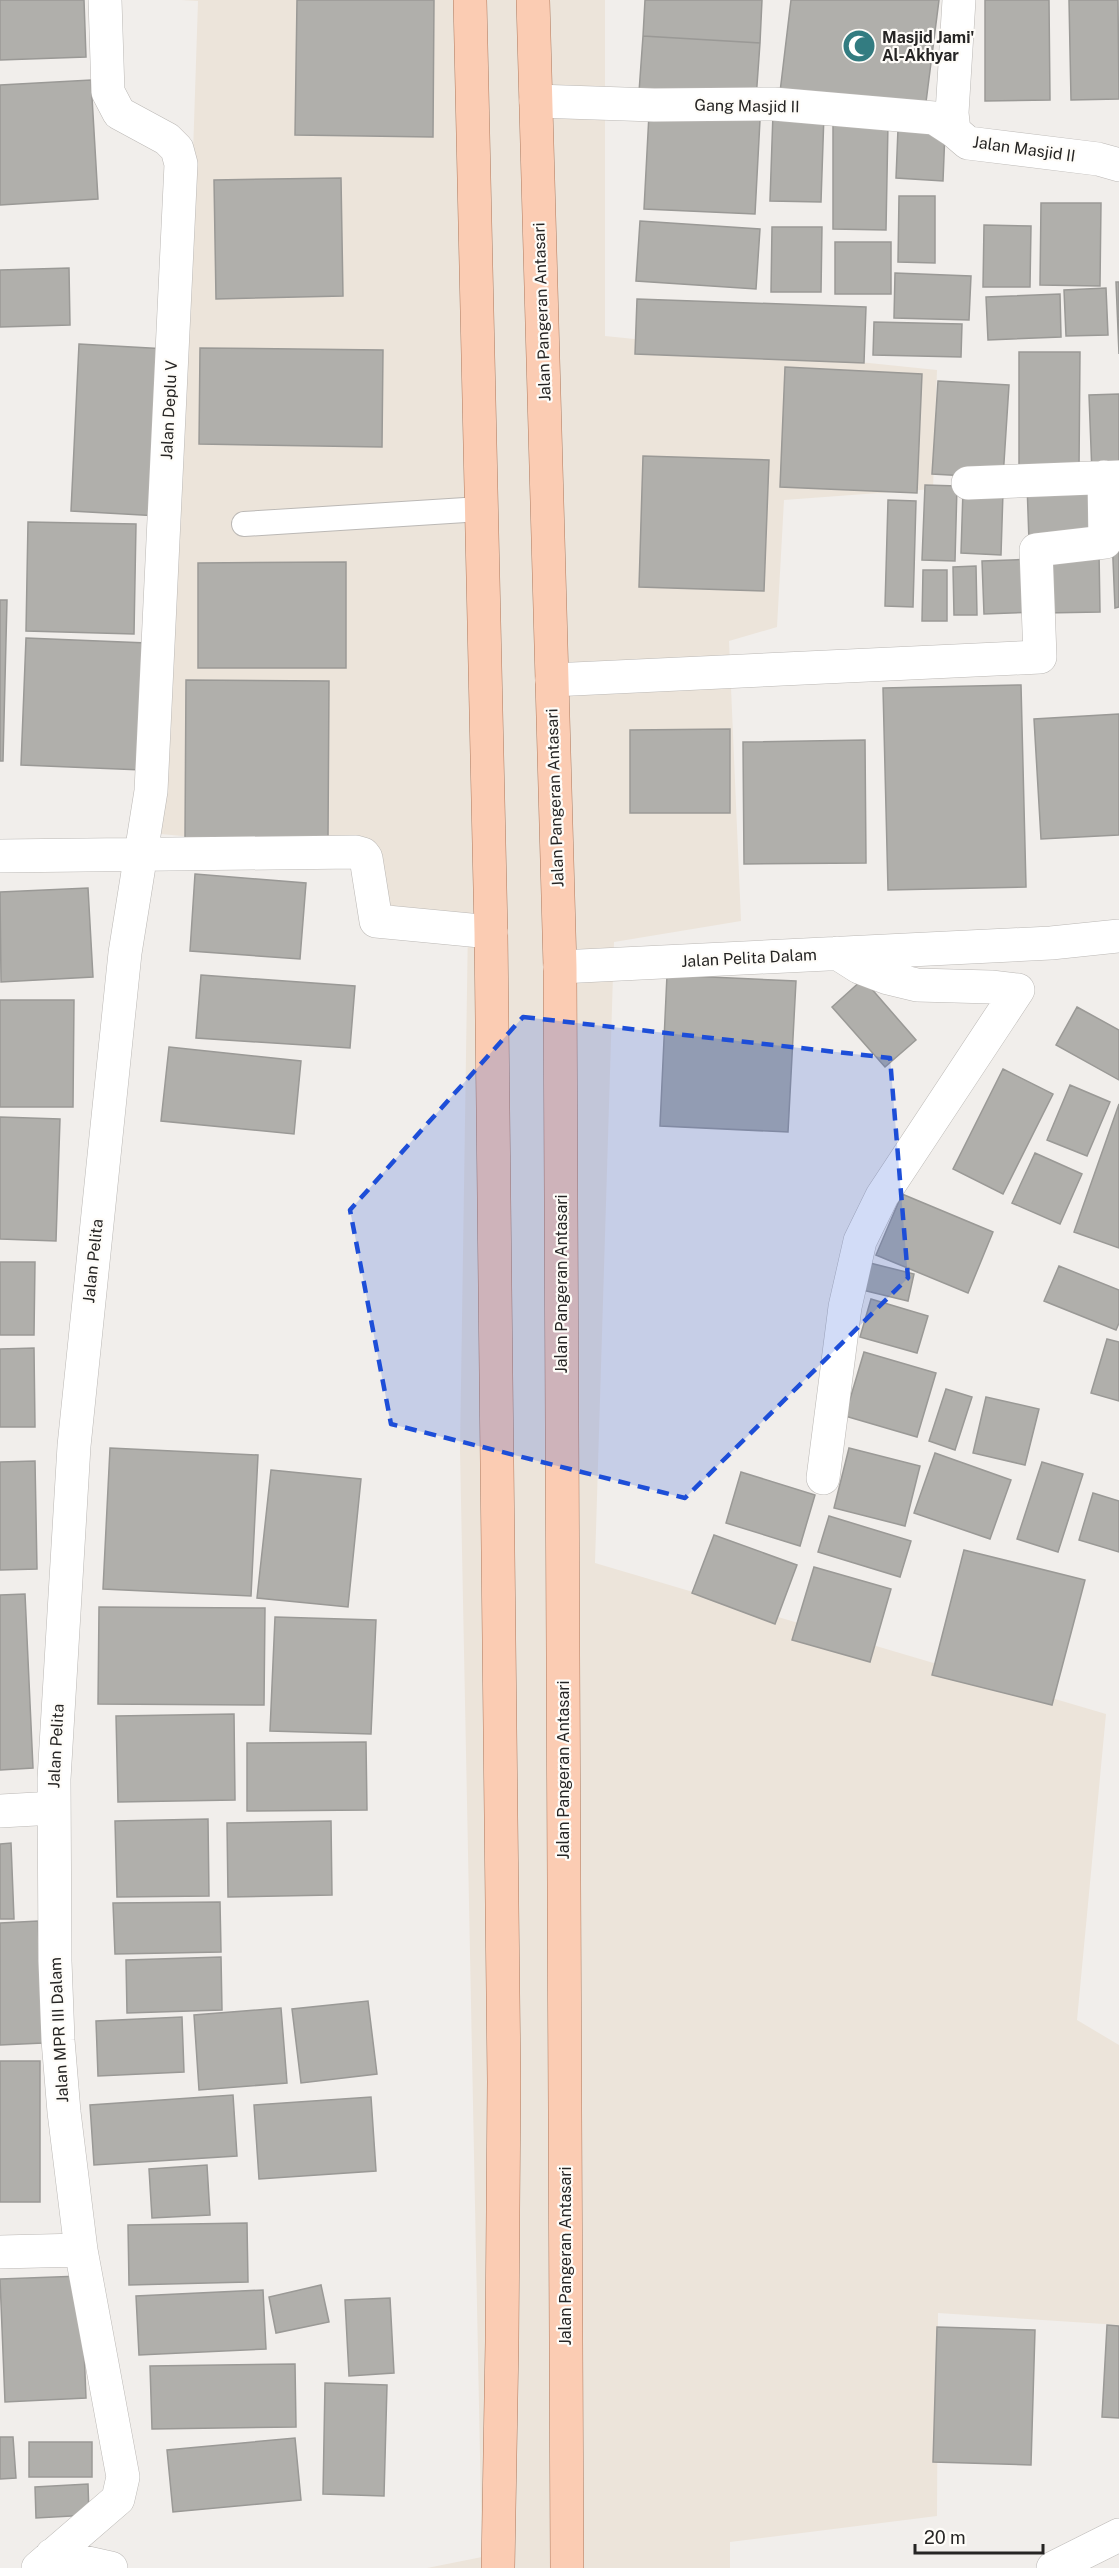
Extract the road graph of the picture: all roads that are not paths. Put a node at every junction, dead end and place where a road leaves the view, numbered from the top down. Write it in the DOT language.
graph roads {
  1 [pos="105,0"];
  2 [pos="470,0"];
  3 [pos="533,0"];
  4 [pos="959,0"];
  5 [pos="536,101"];
  6 [pos="954,131"];
  7 [pos="1119,165"];
  8 [pos="1112,477"];
  9 [pos="968,483"];
  10 [pos="481,508"];
  11 [pos="244,524"];
  12 [pos="552,680"];
  13 [pos="140,855"];
  14 [pos="0,856"];
  15 [pos="492,932"];
  16 [pos="1119,936"];
  17 [pos="837,953"];
  18 [pos="560,967"];
  19 [pos="823,1478"];
  20 [pos="54,1808"];
  21 [pos="0,1811"];
  22 [pos="81,2250"];
  23 [pos="0,2252"];
  24 [pos="1119,2535"];
  25 [pos="45,2562"];
  26 [pos="111,2568"];
  27 [pos="498,2568"];
  28 [pos="567,2568"];
  29 [pos="1053,2568"];
  1 -- 13 [label="street, Jalan Deplu V"];
  2 -- 10 [label="main road"];
  3 -- 5 [label="main road, Jalan Pangeran Antasari"];
  4 -- 6 [label="street, Jalan Masjid II"];
  5 -- 6 [label="street, Gang Masjid II"];
  5 -- 12 [label="main road, Jalan Pangeran Antasari"];
  6 -- 7 [label="street, Jalan Masjid II"];
  8 -- 9 [label="street"];
  8 -- 12 [label="street"];
  10 -- 11 [label="lane"];
  10 -- 15 [label="main road"];
  12 -- 18 [label="main road, Jalan Pangeran Antasari"];
  13 -- 14 [label="street"];
  13 -- 15 [label="street"];
  13 -- 20 [label="street, Jalan Pelita"];
  15 -- 27 [label="main road"];
  16 -- 17 [label="street, Jalan Pelita Dalam"];
  17 -- 18 [label="street, Jalan Pelita Dalam"];
  17 -- 19 [label="street"];
  18 -- 28 [label="main road, Jalan Pangeran Antasari"];
  20 -- 21 [label="street"];
  20 -- 22 [label="street, Jalan MPR III Dalam"];
  22 -- 23 [label="street"];
  22 -- 25 [label="street, Jalan MPR III Dalam"];
  24 -- 29 [label="street"];
  25 -- 26 [label="street"];
}
